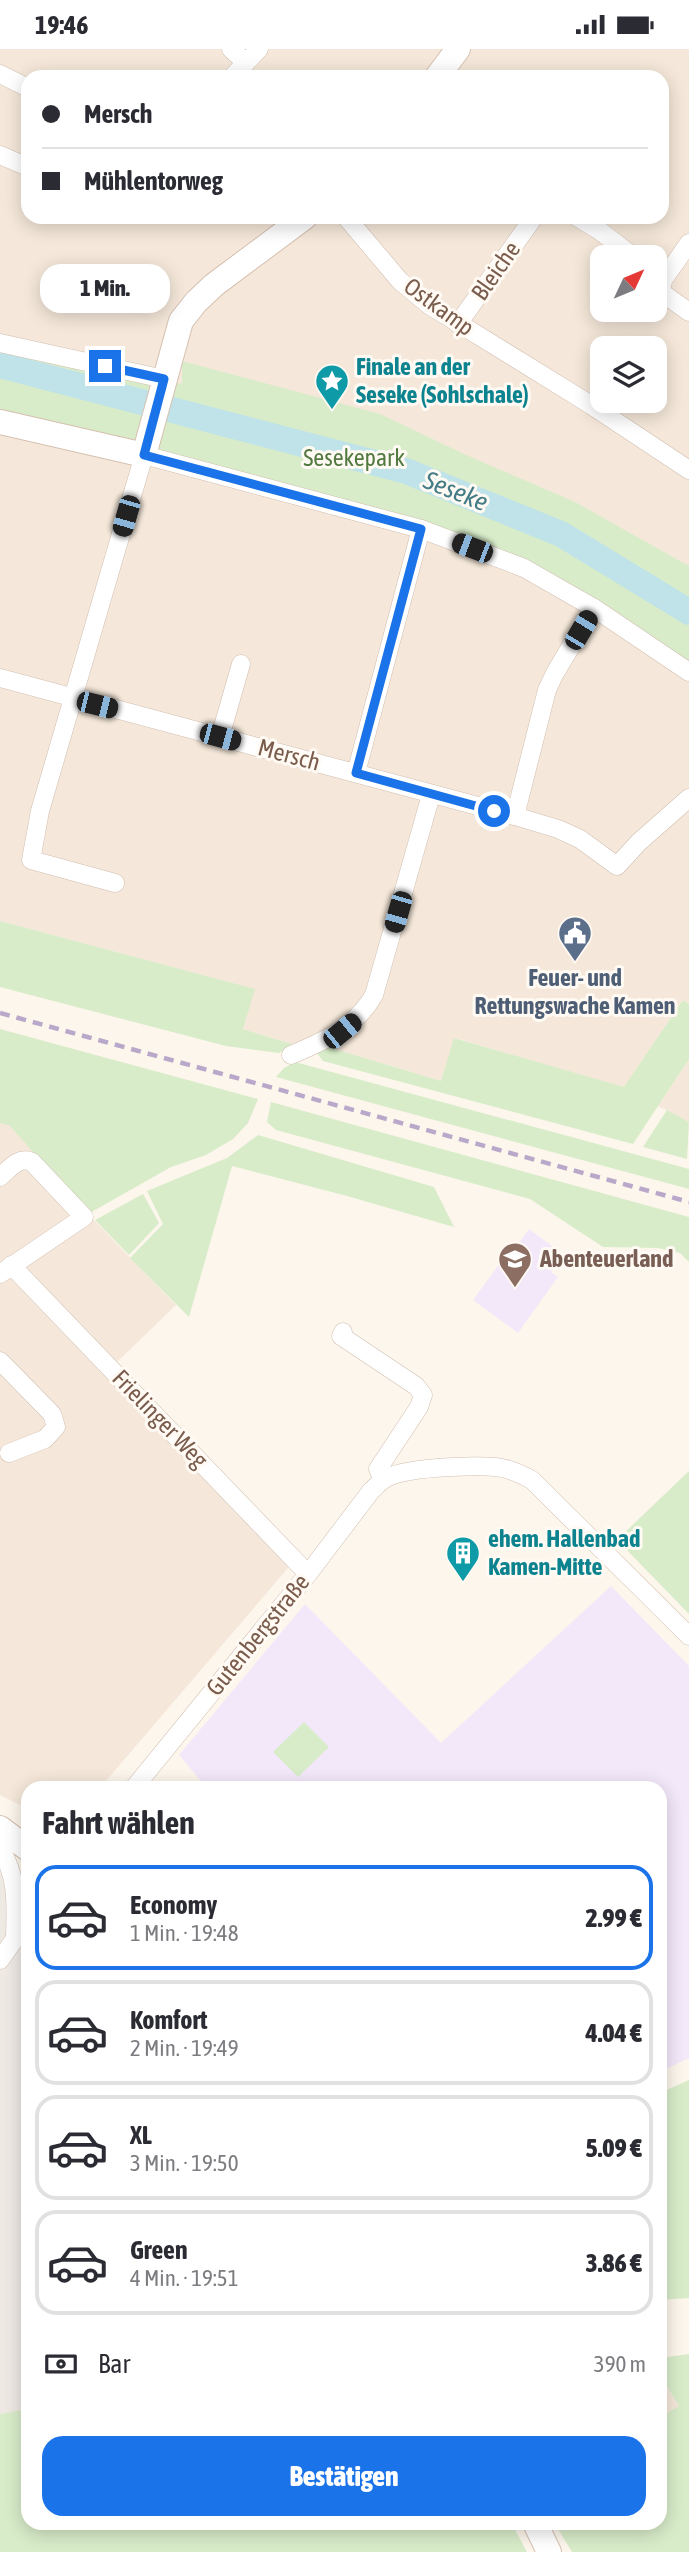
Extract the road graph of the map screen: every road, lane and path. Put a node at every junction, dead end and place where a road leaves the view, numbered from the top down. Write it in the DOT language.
graph roads {
  1 [pos="231,49"];
  2 [pos="259,49"];
  3 [pos="458,49"];
  4 [pos="246,64"];
  5 [pos="240,70"];
  6 [pos="442,70"];
  7 [pos="0,74"];
  8 [pos="21,84"];
  9 [pos="0,155"];
  10 [pos="21,164"];
  11 [pos="295,224"];
  12 [pos="352,224"];
  13 [pos="529,224"];
  14 [pos="588,224"];
  15 [pos="689,243"];
  16 [pos="618,245"];
  17 [pos="667,267"];
  18 [pos="667,296"];
  19 [pos="689,312"];
  20 [pos="458,324"];
  21 [pos="0,343"];
  22 [pos="162,386"];
  23 [pos="0,422"];
  24 [pos="144,455"];
  25 [pos="689,470"];
  26 [pos="421,529"];
  27 [pos="594,608"];
  28 [pos="241,664"];
  29 [pos="689,672"];
  30 [pos="0,678"];
  31 [pos="73,699"];
  32 [pos="220,737"];
  33 [pos="356,773"];
  34 [pos="431,795"];
  35 [pos="689,798"];
  36 [pos="515,816"];
  37 [pos="115,883"];
  38 [pos="290,1055"];
  39 [pos="0,1177"];
  40 [pos="6,1270"];
  41 [pos="343,1332"];
  42 [pos="0,1361"];
  43 [pos="9,1453"];
  44 [pos="383,1480"];
  45 [pos="308,1574"];
  46 [pos="689,1636"];
  47 [pos="140,1781"];
  48 [pos="0,1828"];
  49 [pos="21,1844"];
  50 [pos="0,1848"];
  51 [pos="21,1930"];
  52 [pos="15,1938"];
  53 [pos="0,1960"];
  54 [pos="538,2530"];
  55 [pos="549,2552"];
  1 -- 4 [label="street"];
  2 -- 4 [label="street"];
  3 -- 6 [label="street"];
  4 -- 5 [label="street"];
  7 -- 8 [label="street"];
  9 -- 10 [label="street"];
  11 -- 22 [label="street"];
  12 -- 20 [label="street, Ostkamp"];
  13 -- 20 [label="street, Bleiche"];
  14 -- 16 [label="street"];
  15 -- 17 [label="street"];
  18 -- 19 [label="street"];
  20 -- 25 [label="street, Ostkamp"];
  21 -- 22 [label="street"];
  22 -- 24 [label="street"];
  23 -- 24 [label="street"];
  24 -- 26 [label="street"];
  24 -- 31 [label="street"];
  26 -- 27 [label="street"];
  26 -- 33 [label="street"];
  27 -- 29 [label="street"];
  27 -- 36 [label="street"];
  28 -- 32 [label="street"];
  30 -- 31 [label="street, Mersch"];
  31 -- 32 [label="street, Mersch"];
  31 -- 37 [label="street"];
  32 -- 33 [label="street, Mersch"];
  33 -- 34 [label="street, Mersch"];
  34 -- 36 [label="street, Mersch"];
  34 -- 38 [label="street"];
  35 -- 36 [label="street, Mersch"];
  39 -- 40 [label="street, Frielinger Weg"];
  40 -- 45 [label="street, Frielinger Weg"];
  41 -- 44 [label="street, Gutenbergstraße"];
  42 -- 43 [label="street"];
  44 -- 45 [label="street, Gutenbergstraße"];
  44 -- 46 [label="street"];
  45 -- 47 [label="street, Gutenbergstraße"];
  48 -- 49 [label="street"];
  50 -- 52 [label="street"];
  51 -- 52 [label="street"];
  52 -- 53 [label="street"];
  54 -- 55 [label="street"];
}
